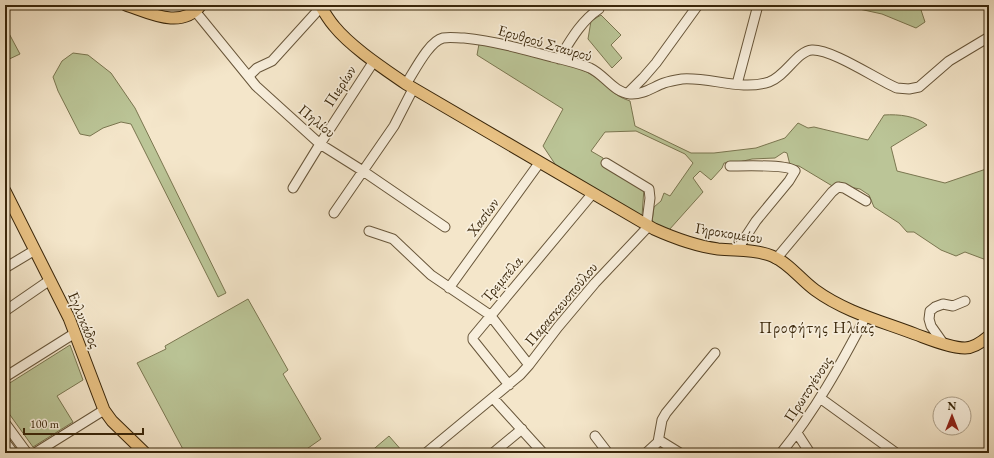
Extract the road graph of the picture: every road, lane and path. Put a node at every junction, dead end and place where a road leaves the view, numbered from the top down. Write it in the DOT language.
graph roads {
  1 [pos="126,5"];
  2 [pos="698,5"];
  3 [pos="758,5"];
  4 [pos="321,6"];
  5 [pos="198,8"];
  6 [pos="598,9"];
  7 [pos="989,37"];
  8 [pos="559,59"];
  9 [pos="374,61"];
  10 [pos="249,76"];
  11 [pos="738,84"];
  12 [pos="410,87"];
  13 [pos="628,93"];
  14 [pos="320,144"];
  15 [pos="540,162"];
  16 [pos="606,163"];
  17 [pos="730,166"];
  18 [pos="363,171"];
  19 [pos="293,188"];
  20 [pos="5,192"];
  21 [pos="593,193"];
  22 [pos="866,201"];
  23 [pos="334,213"];
  24 [pos="647,225"];
  25 [pos="445,227"];
  26 [pos="368,231"];
  27 [pos="35,250"];
  28 [pos="738,250"];
  29 [pos="776,258"];
  30 [pos="5,268"];
  31 [pos="50,280"];
  32 [pos="449,288"];
  33 [pos="965,301"];
  34 [pos="5,311"];
  35 [pos="490,315"];
  36 [pos="866,316"];
  37 [pos="75,333"];
  38 [pos="989,336"];
  39 [pos="944,343"];
  40 [pos="715,353"];
  41 [pos="529,365"];
  42 [pos="5,377"];
  43 [pos="509,385"];
  44 [pos="493,398"];
  45 [pos="820,398"];
  46 [pos="104,410"];
  47 [pos="5,423"];
  48 [pos="522,429"];
  49 [pos="797,432"];
  50 [pos="595,436"];
  51 [pos="659,440"];
  52 [pos="5,442"];
  53 [pos="13,453"];
  54 [pos="27,453"];
  55 [pos="36,453"];
  56 [pos="145,453"];
  57 [pos="427,453"];
  58 [pos="493,453"];
  59 [pos="543,453"];
  60 [pos="608,453"];
  61 [pos="646,453"];
  62 [pos="680,453"];
  63 [pos="781,453"];
  64 [pos="810,453"];
  65 [pos="896,453"];
  1 -- 5 [label="main road"];
  2 -- 13 [label="street"];
  3 -- 11 [label="street"];
  4 -- 9 [label="main road, Γηροκομείου"];
  4 -- 10 [label="street"];
  5 -- 10 [label="street, Πηλίου"];
  6 -- 8 [label="street"];
  7 -- 11 [label="street"];
  8 -- 12 [label="street, Ερυθρού Σταυρού"];
  8 -- 13 [label="street, Ερυθρού Σταυρού"];
  9 -- 12 [label="main road, Γηροκομείου"];
  9 -- 14 [label="street, Πιερίων"];
  10 -- 14 [label="street, Πηλίου"];
  11 -- 13 [label="street"];
  12 -- 15 [label="main road, Γηροκομείου"];
  12 -- 18 [label="street, Ερυθρού Σταυρού"];
  14 -- 18 [label="street, Πηλίου"];
  14 -- 19 [label="street, Πιερίων"];
  15 -- 21 [label="main road, Γηροκομείου"];
  15 -- 32 [label="street, Χασίων"];
  16 -- 24 [label="street"];
  17 -- 28 [label="street"];
  18 -- 23 [label="street, Ερυθρού Σταυρού"];
  18 -- 25 [label="street, Πηλίου"];
  20 -- 27 [label="main road, Εγλυκάδος"];
  21 -- 24 [label="main road, Γηροκομείου"];
  21 -- 35 [label="street, Τρεμπέλα"];
  22 -- 29 [label="street"];
  24 -- 28 [label="main road, Γηροκομείου"];
  24 -- 41 [label="street, Παρασκευοπούλου"];
  26 -- 32 [label="street"];
  27 -- 30 [label="street"];
  27 -- 31 [label="main road, Εγλυκάδος"];
  28 -- 29 [label="main road, Γηροκομείου"];
  29 -- 36 [label="main road, Γηροκομείου"];
  31 -- 34 [label="street"];
  31 -- 37 [label="main road, Εγλυκάδος"];
  32 -- 35 [label="street"];
  33 -- 39 [label="street"];
  35 -- 41 [label="street"];
  35 -- 43 [label="street, Τρεμπέλα"];
  36 -- 39 [label="main road, Γηροκομείου"];
  36 -- 45 [label="street, Πρωτογένους"];
  37 -- 42 [label="street"];
  37 -- 46 [label="main road, Εγλυκάδος"];
  38 -- 39 [label="main road, Γηροκομείου"];
  40 -- 51 [label="street"];
  41 -- 43 [label="street, Παρασκευοπούλου"];
  43 -- 44 [label="street, Παρασκευοπούλου"];
  44 -- 48 [label="street"];
  44 -- 57 [label="street, Παρασκευοπούλου"];
  45 -- 49 [label="street, Πρωτογένους"];
  45 -- 65 [label="street"];
  46 -- 55 [label="street"];
  46 -- 56 [label="main road, Εγλυκάδος"];
  47 -- 54 [label="street"];
  48 -- 58 [label="street"];
  48 -- 59 [label="street"];
  49 -- 63 [label="street, Πρωτογένους"];
  49 -- 64 [label="street"];
  50 -- 60 [label="street"];
  51 -- 61 [label="street"];
  51 -- 62 [label="street"];
  52 -- 53 [label="street"];
}
